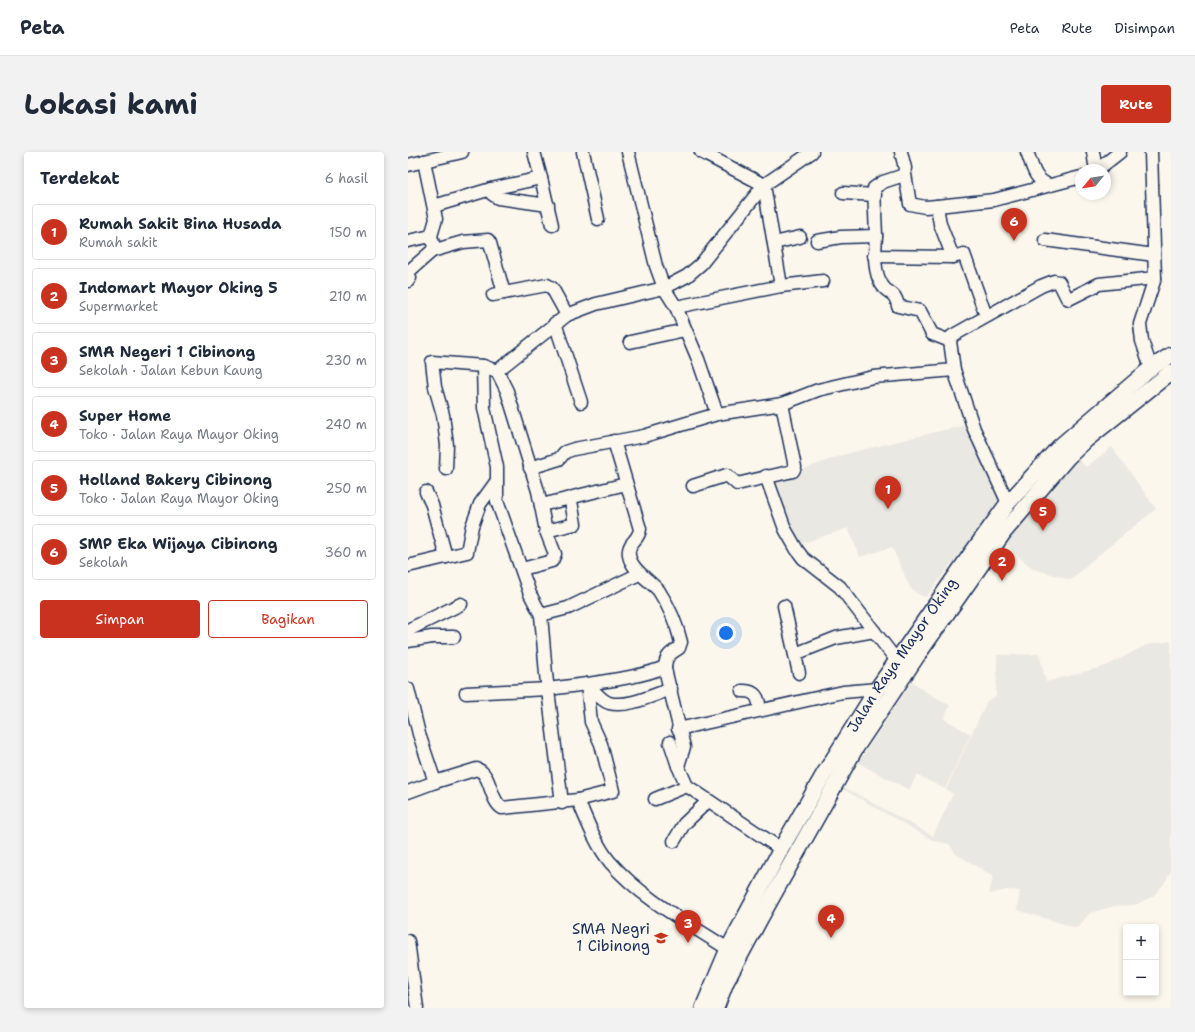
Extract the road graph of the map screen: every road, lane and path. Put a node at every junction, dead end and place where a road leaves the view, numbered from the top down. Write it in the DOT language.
graph roads {
  1 [pos="462,152"];
  2 [pos="534,152"];
  3 [pos="583,152"];
  4 [pos="628,152"];
  5 [pos="701,152"];
  6 [pos="812,152"];
  7 [pos="901,152"];
  8 [pos="1027,152"];
  9 [pos="1093,152"];
  10 [pos="1120,152"];
  11 [pos="1151,152"];
  12 [pos="425,158"];
  13 [pos="1096,164"];
  14 [pos="1105,164"];
  15 [pos="408,165"];
  16 [pos="905,174"];
  17 [pos="541,178"];
  18 [pos="1075,178"];
  19 [pos="764,185"];
  20 [pos="1049,185"];
  21 [pos="491,189"];
  22 [pos="843,193"];
  23 [pos="875,195"];
  24 [pos="548,205"];
  25 [pos="434,206"];
  26 [pos="936,206"];
  27 [pos="598,219"];
  28 [pos="552,225"];
  29 [pos="431,236"];
  30 [pos="800,236"];
  31 [pos="876,236"];
  32 [pos="1045,240"];
  33 [pos="408,241"];
  34 [pos="817,241"];
  35 [pos="774,243"];
  36 [pos="432,251"];
  37 [pos="1154,255"];
  38 [pos="874,256"];
  39 [pos="953,257"];
  40 [pos="1155,278"];
  41 [pos="408,281"];
  42 [pos="823,281"];
  43 [pos="781,286"];
  44 [pos="664,288"];
  45 [pos="676,307"];
  46 [pos="567,315"];
  47 [pos="986,316"];
  48 [pos="555,324"];
  49 [pos="685,330"];
  50 [pos="950,341"];
  51 [pos="630,342"];
  52 [pos="1171,355"];
  53 [pos="483,366"];
  54 [pos="1151,368"];
  55 [pos="954,370"];
  56 [pos="497,371"];
  57 [pos="1171,372"];
  58 [pos="581,402"];
  59 [pos="782,404"];
  60 [pos="717,414"];
  61 [pos="614,441"];
  62 [pos="530,468"];
  63 [pos="446,469"];
  64 [pos="766,476"];
  65 [pos="496,482"];
  66 [pos="626,484"];
  67 [pos="693,486"];
  68 [pos="426,492"];
  69 [pos="571,498"];
  70 [pos="1008,503"];
  71 [pos="541,505"];
  72 [pos="546,531"];
  73 [pos="446,557"];
  74 [pos="408,566"];
  75 [pos="522,569"];
  76 [pos="639,574"];
  77 [pos="461,604"];
  78 [pos="784,606"];
  79 [pos="541,614"];
  80 [pos="408,630"];
  81 [pos="874,631"];
  82 [pos="454,637"];
  83 [pos="408,641"];
  84 [pos="919,641"];
  85 [pos="795,654"];
  86 [pos="897,660"];
  87 [pos="665,667"];
  88 [pos="799,673"];
  89 [pos="587,684"];
  90 [pos="548,689"];
  91 [pos="671,689"];
  92 [pos="877,689"];
  93 [pos="408,690"];
  94 [pos="742,691"];
  95 [pos="466,693"];
  96 [pos="759,710"];
  97 [pos="678,729"];
  98 [pos="414,736"];
  99 [pos="670,742"];
  100 [pos="678,766"];
  101 [pos="435,782"];
  102 [pos="687,786"];
  103 [pos="408,792"];
  104 [pos="655,799"];
  105 [pos="578,800"];
  106 [pos="708,801"];
  107 [pos="562,802"];
  108 [pos="674,841"];
  109 [pos="781,849"];
  110 [pos="408,941"];
  111 [pos="728,949"];
  112 [pos="417,1008"];
  113 [pos="703,1008"];
  114 [pos="716,1008"];
  1 -- 12 [label="street"];
  2 -- 17 [label="street"];
  3 -- 27 [label="street"];
  4 -- 44 [label="street"];
  5 -- 19 [label="street"];
  6 -- 19 [label="street"];
  7 -- 16 [label="street"];
  8 -- 20 [label="street"];
  9 -- 13 [label="street"];
  10 -- 14 [label="street"];
  11 -- 37 [label="street"];
  12 -- 15 [label="street"];
  12 -- 25 [label="street"];
  16 -- 23 [label="street"];
  16 -- 26 [label="street"];
  17 -- 21 [label="street"];
  17 -- 24 [label="street"];
  18 -- 20 [label="street"];
  19 -- 35 [label="street"];
  19 -- 44 [label="street"];
  20 -- 26 [label="street"];
  21 -- 24 [label="street"];
  21 -- 25 [label="street"];
  22 -- 23 [label="street"];
  23 -- 31 [label="street"];
  24 -- 28 [label="street"];
  25 -- 29 [label="street"];
  26 -- 39 [label="street"];
  29 -- 33 [label="street"];
  29 -- 36 [label="street"];
  30 -- 35 [label="street"];
  31 -- 34 [label="street"];
  31 -- 38 [label="street"];
  32 -- 37 [label="street"];
  35 -- 43 [label="street"];
  36 -- 41 [label="street"];
  36 -- 46 [label="street"];
  37 -- 40 [label="street"];
  38 -- 39 [label="street"];
  38 -- 50 [label="street"];
  39 -- 47 [label="street"];
  40 -- 47 [label="street"];
  40 -- 54 [label="street"];
  42 -- 43 [label="street"];
  43 -- 45 [label="street"];
  44 -- 45 [label="street"];
  44 -- 46 [label="street"];
  45 -- 49 [label="street"];
  46 -- 48 [label="street"];
  47 -- 50 [label="street"];
  48 -- 56 [label="street"];
  48 -- 58 [label="street"];
  49 -- 51 [label="street"];
  49 -- 60 [label="street"];
  50 -- 55 [label="street"];
  52 -- 54 [label="main road, Jalan Raya Mayor Oking"];
  53 -- 56 [label="street"];
  53 -- 63 [label="street"];
  53 -- 65 [label="street"];
  54 -- 70 [label="main road, Jalan Raya Mayor Oking"];
  55 -- 59 [label="street"];
  55 -- 70 [label="street"];
  56 -- 62 [label="street"];
  57 -- 84 [label="main road, Jalan Raya Mayor Oking"];
  59 -- 60 [label="street"];
  59 -- 64 [label="street"];
  60 -- 61 [label="street"];
  61 -- 62 [label="street"];
  61 -- 66 [label="street"];
  62 -- 71 [label="street"];
  64 -- 67 [label="street"];
  64 -- 81 [label="street"];
  65 -- 73 [label="street"];
  65 -- 75 [label="street"];
  66 -- 69 [label="street"];
  66 -- 76 [label="street"];
  68 -- 73 [label="street"];
  69 -- 71 [label="street"];
  69 -- 72 [label="street"];
  70 -- 84 [label="main road, Jalan Raya Mayor Oking"];
  71 -- 72 [label="street"];
  72 -- 75 [label="street"];
  73 -- 74 [label="street"];
  75 -- 79 [label="street"];
  76 -- 79 [label="street"];
  76 -- 87 [label="street"];
  77 -- 80 [label="street"];
  78 -- 85 [label="street"];
  79 -- 90 [label="street"];
  81 -- 85 [label="street"];
  81 -- 86 [label="street"];
  82 -- 83 [label="street"];
  84 -- 86 [label="main road, Jalan Raya Mayor Oking"];
  84 -- 114 [label="main road, Jalan Raya Mayor Oking"];
  85 -- 88 [label="street"];
  86 -- 92 [label="main road, Jalan Raya Mayor Oking"];
  87 -- 89 [label="street"];
  87 -- 91 [label="street"];
  89 -- 90 [label="street"];
  89 -- 91 [label="street"];
  89 -- 105 [label="street"];
  90 -- 95 [label="street"];
  90 -- 107 [label="street"];
  91 -- 97 [label="street"];
  92 -- 96 [label="street"];
  92 -- 109 [label="main road, Jalan Raya Mayor Oking"];
  93 -- 98 [label="street"];
  94 -- 96 [label="street"];
  96 -- 97 [label="street"];
  97 -- 100 [label="street"];
  98 -- 101 [label="street"];
  99 -- 100 [label="street"];
  100 -- 102 [label="street"];
  101 -- 103 [label="street"];
  101 -- 107 [label="street"];
  102 -- 104 [label="street"];
  102 -- 106 [label="street"];
  105 -- 107 [label="street"];
  105 -- 111 [label="street"];
  106 -- 108 [label="street"];
  106 -- 109 [label="street"];
  109 -- 111 [label="main road, Jalan Raya Mayor Oking"];
  110 -- 112 [label="street"];
  111 -- 113 [label="main road, Jalan Raya Mayor Oking"];
}
